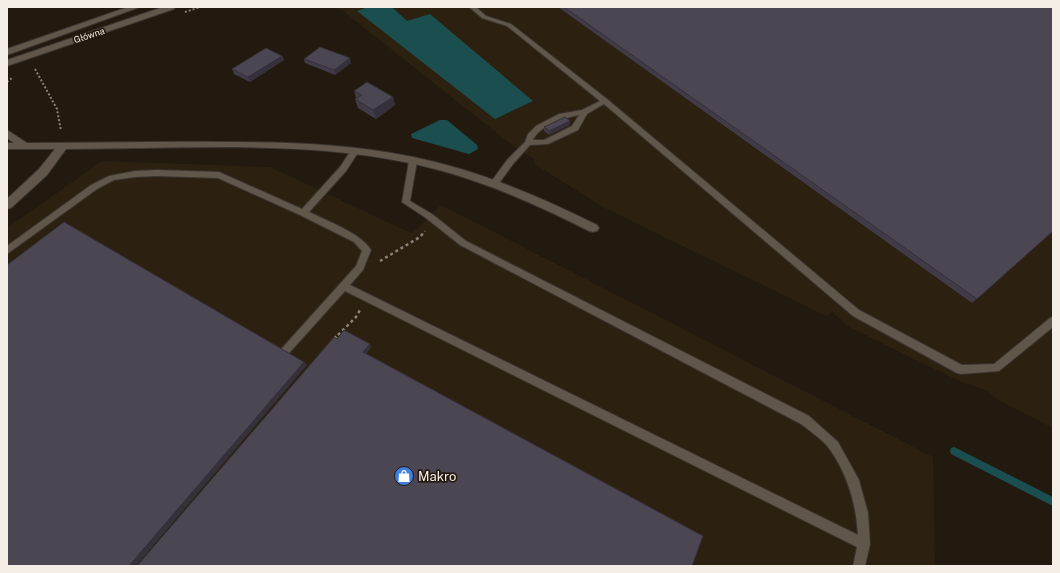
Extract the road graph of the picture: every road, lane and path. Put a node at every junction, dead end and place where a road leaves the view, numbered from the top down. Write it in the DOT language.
graph roads {
  1 [pos="136,7"];
  2 [pos="171,7"];
  3 [pos="472,7"];
  4 [pos="8,51"];
  5 [pos="7,63"];
  6 [pos="32,63"];
  7 [pos="605,101"];
  8 [pos="584,112"];
  9 [pos="61,131"];
  10 [pos="7,133"];
  11 [pos="528,143"];
  12 [pos="7,146"];
  13 [pos="25,146"];
  14 [pos="62,147"];
  15 [pos="355,151"];
  16 [pos="413,161"];
  17 [pos="494,184"];
  18 [pos="7,205"];
  19 [pos="304,213"];
  20 [pos="420,228"];
  21 [pos="593,228"];
  22 [pos="7,251"];
  23 [pos="380,261"];
  24 [pos="344,286"];
  25 [pos="360,310"];
  26 [pos="1053,321"];
  27 [pos="329,344"];
  28 [pos="269,369"];
  29 [pos="864,544"];
  30 [pos="860,566"];
  1 -- 4 [label="street, Główna"];
  2 -- 5 [label="street, Główna"];
  3 -- 7 [label="lane"];
  6 -- 9 [label="path"];
  7 -- 8 [label="lane"];
  7 -- 26 [label="lane"];
  8 -- 11 [label="lane"];
  8 -- 11 [label="lane"];
  10 -- 13 [label="street"];
  11 -- 17 [label="lane"];
  12 -- 13 [label="street"];
  13 -- 14 [label="street"];
  14 -- 15 [label="street"];
  14 -- 18 [label="street"];
  15 -- 16 [label="street"];
  15 -- 19 [label="lane"];
  16 -- 17 [label="street"];
  16 -- 29 [label="lane"];
  17 -- 21 [label="street"];
  19 -- 22 [label="lane"];
  19 -- 24 [label="lane"];
  20 -- 23 [label="path"];
  24 -- 28 [label="lane"];
  24 -- 29 [label="lane"];
  25 -- 27 [label="path"];
  29 -- 30 [label="lane"];
}
